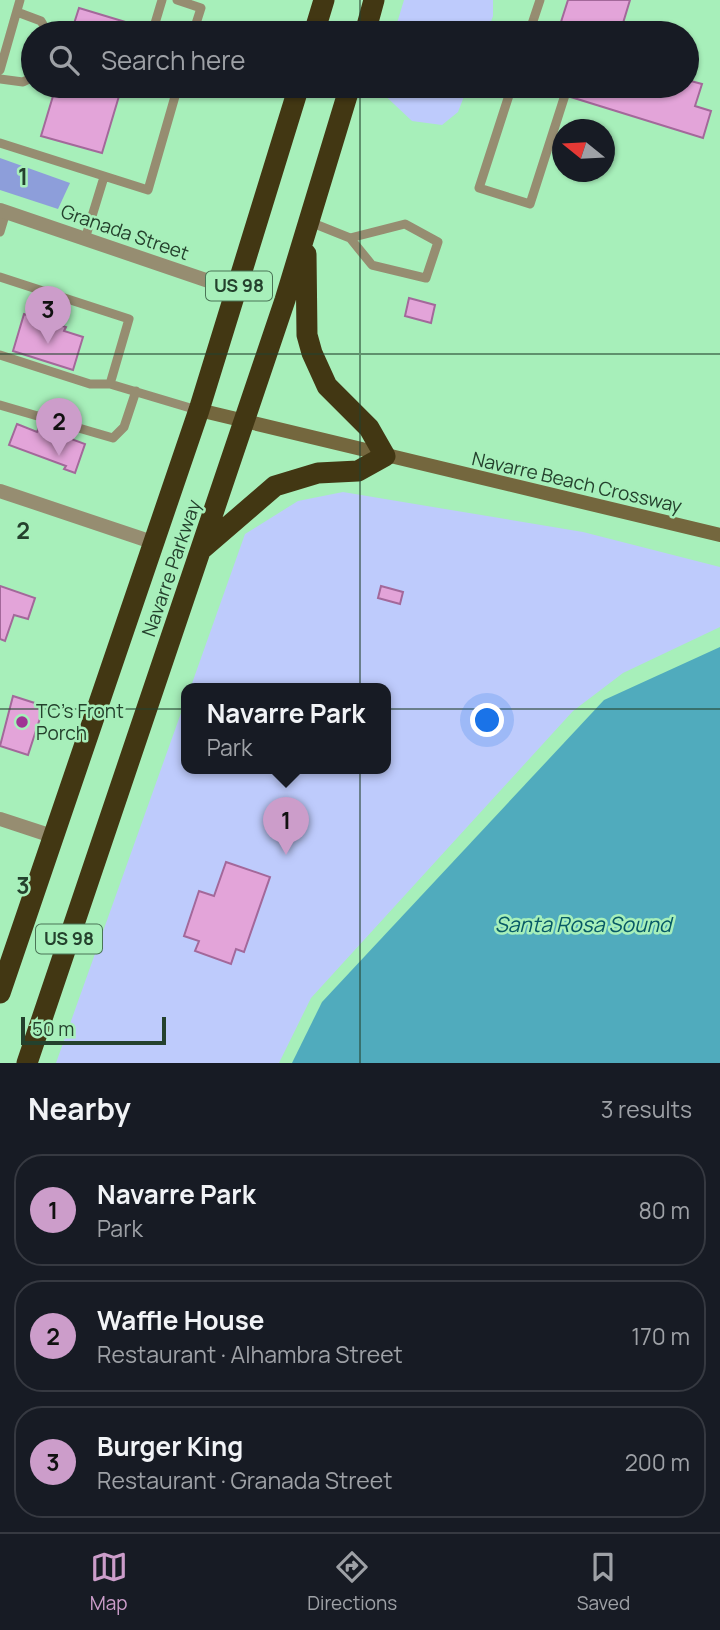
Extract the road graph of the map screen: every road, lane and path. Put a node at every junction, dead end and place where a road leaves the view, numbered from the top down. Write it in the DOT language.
graph roads {
  1 [pos="20,0"];
  2 [pos="162,0"];
  3 [pos="177,0"];
  4 [pos="324,0"];
  5 [pos="374,0"];
  6 [pos="540,0"];
  7 [pos="17,12"];
  8 [pos="41,21"];
  9 [pos="156,21"];
  10 [pos="197,21"];
  11 [pos="318,21"];
  12 [pos="368,21"];
  13 [pos="533,21"];
  14 [pos="0,69"];
  15 [pos="0,79"];
  16 [pos="21,82"];
  17 [pos="175,98"];
  18 [pos="295,98"];
  19 [pos="347,98"];
  20 [pos="508,98"];
  21 [pos="564,98"];
  22 [pos="0,143"];
  23 [pos="104,177"];
  24 [pos="3,211"];
  25 [pos="308,230"];
  26 [pos="0,232"];
  27 [pos="350,238"];
  28 [pos="85,239"];
  29 [pos="0,278"];
  30 [pos="238,291"];
  31 [pos="0,355"];
  32 [pos="110,384"];
  33 [pos="136,391"];
  34 [pos="0,405"];
  35 [pos="199,410"];
  36 [pos="245,420"];
  37 [pos="385,456"];
  38 [pos="0,491"];
  39 [pos="720,535"];
  40 [pos="152,542"];
  41 [pos="201,549"];
  42 [pos="0,819"];
  43 [pos="52,836"];
  44 [pos="0,993"];
  45 [pos="27,1063"];
  1 -- 7 [label="lane"];
  2 -- 9 [label="lane"];
  3 -- 10 [label="lane"];
  4 -- 11 [label="highway"];
  5 -- 12 [label="highway"];
  6 -- 13 [label="lane"];
  7 -- 8 [label="lane"];
  7 -- 14 [label="lane"];
  15 -- 16 [label="lane"];
  17 -- 23 [label="lane"];
  18 -- 30 [label="highway, Navarre Parkway / US 98"];
  19 -- 25 [label="highway, Navarre Parkway / US 98"];
  20 -- 21 [label="lane"];
  22 -- 23 [label="lane"];
  23 -- 28 [label="lane"];
  24 -- 26 [label="lane"];
  24 -- 28 [label="street, Granada Street"];
  25 -- 27 [label="lane"];
  25 -- 36 [label="highway, Navarre Parkway / US 98"];
  25 -- 37 [label="highway"];
  27 -- 27 [label="lane"];
  28 -- 30 [label="street, Granada Street"];
  29 -- 32 [label="lane"];
  30 -- 35 [label="highway, Navarre Parkway / US 98"];
  31 -- 32 [label="lane"];
  32 -- 33 [label="lane"];
  33 -- 34 [label="lane"];
  33 -- 35 [label="lane"];
  35 -- 36 [label="main road, Navarre Beach Crossway"];
  35 -- 40 [label="highway, Navarre Parkway / US 98"];
  36 -- 37 [label="main road, Navarre Beach Crossway"];
  36 -- 41 [label="highway, Navarre Parkway / US 98"];
  37 -- 39 [label="main road, Navarre Beach Crossway"];
  37 -- 41 [label="highway"];
  38 -- 40 [label="street"];
  40 -- 43 [label="highway, Navarre Parkway / US 98"];
  41 -- 45 [label="highway, Navarre Parkway / US 98"];
  42 -- 43 [label="street"];
  43 -- 44 [label="highway, Navarre Parkway / US 98"];
}
